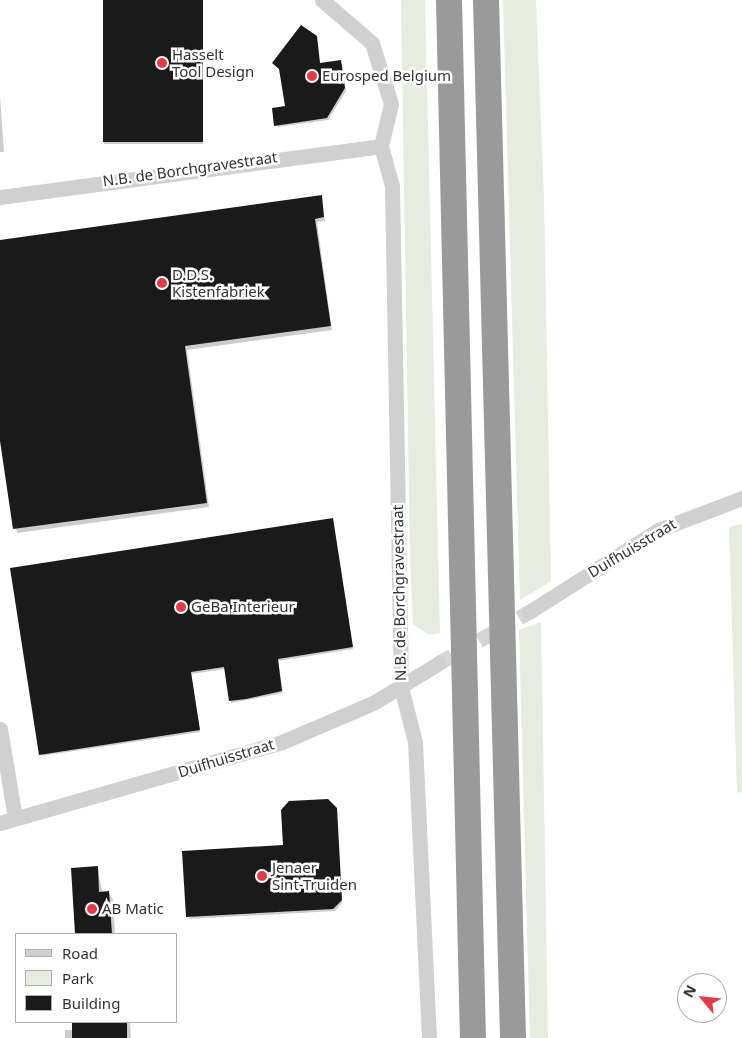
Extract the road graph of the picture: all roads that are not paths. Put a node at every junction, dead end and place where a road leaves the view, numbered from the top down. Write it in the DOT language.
graph roads {
  1 [pos="322,0"];
  2 [pos="449,0"];
  3 [pos="486,0"];
  4 [pos="381,146"];
  5 [pos="0,197"];
  6 [pos="742,498"];
  7 [pos="529,612"];
  8 [pos="439,663"];
  9 [pos="400,687"];
  10 [pos="0,729"];
  11 [pos="7,821"];
  12 [pos="429,1038"];
  13 [pos="473,1038"];
  14 [pos="513,1038"];
  1 -- 4 [label="street, N.B. de Borchgravestraat"];
  2 -- 13 [label="highway"];
  3 -- 14 [label="highway"];
  4 -- 5 [label="street, N.B. de Borchgravestraat"];
  4 -- 9 [label="street, N.B. de Borchgravestraat"];
  6 -- 7 [label="street, Duifhuisstraat"];
  8 -- 9 [label="street, Duifhuisstraat"];
  9 -- 11 [label="street, Duifhuisstraat"];
  9 -- 12 [label="street, N.B. de Borchgravestraat"];
  10 -- 11 [label="street"];
}
